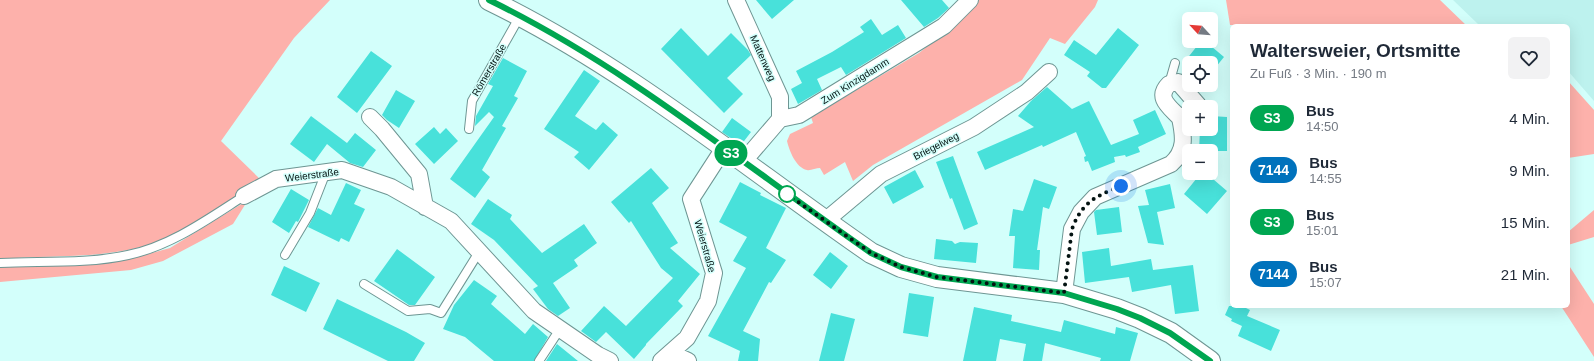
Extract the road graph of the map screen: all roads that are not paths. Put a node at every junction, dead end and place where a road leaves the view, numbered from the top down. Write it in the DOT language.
graph roads {
  1 [pos="489,0"];
  2 [pos="736,0"];
  3 [pos="970,0"];
  4 [pos="521,16"];
  5 [pos="1175,63"];
  6 [pos="1049,72"];
  7 [pos="1169,84"];
  8 [pos="1194,100"];
  9 [pos="1182,113"];
  10 [pos="370,117"];
  11 [pos="780,119"];
  12 [pos="469,128"];
  13 [pos="1183,136"];
  14 [pos="724,148"];
  15 [pos="743,162"];
  16 [pos="326,172"];
  17 [pos="244,196"];
  18 [pos="424,207"];
  19 [pos="825,221"];
  20 [pos="479,252"];
  21 [pos="285,255"];
  22 [pos="0,264"];
  23 [pos="364,284"];
  24 [pos="1064,293"];
  25 [pos="560,330"];
  26 [pos="666,357"];
  27 [pos="1207,360"];
  28 [pos="539,361"];
  29 [pos="610,361"];
  30 [pos="688,361"];
  1 -- 4 [label="street"];
  2 -- 11 [label="street, Mattenweg"];
  3 -- 11 [label="street, Zum Kinzigdamm"];
  4 -- 12 [label="lane, Römerstraße"];
  4 -- 14 [label="street"];
  5 -- 7 [label="lane"];
  6 -- 19 [label="street, Briegelweg"];
  7 -- 8 [label="street"];
  7 -- 9 [label="street"];
  10 -- 18 [label="street"];
  11 -- 15 [label="street"];
  13 -- 24 [label="street"];
  14 -- 15 [label="street"];
  14 -- 26 [label="street, Weierstraße"];
  15 -- 19 [label="street"];
  16 -- 17 [label="street, Weierstraße"];
  16 -- 18 [label="street, Weierstraße"];
  16 -- 21 [label="lane"];
  17 -- 22 [label="lane"];
  18 -- 20 [label="street, Weierstraße"];
  19 -- 24 [label="street"];
  20 -- 23 [label="lane"];
  20 -- 25 [label="street, Weierstraße"];
  24 -- 27 [label="street"];
  25 -- 28 [label="lane"];
  25 -- 29 [label="street, Weierstraße"];
  26 -- 30 [label="street"];
}
